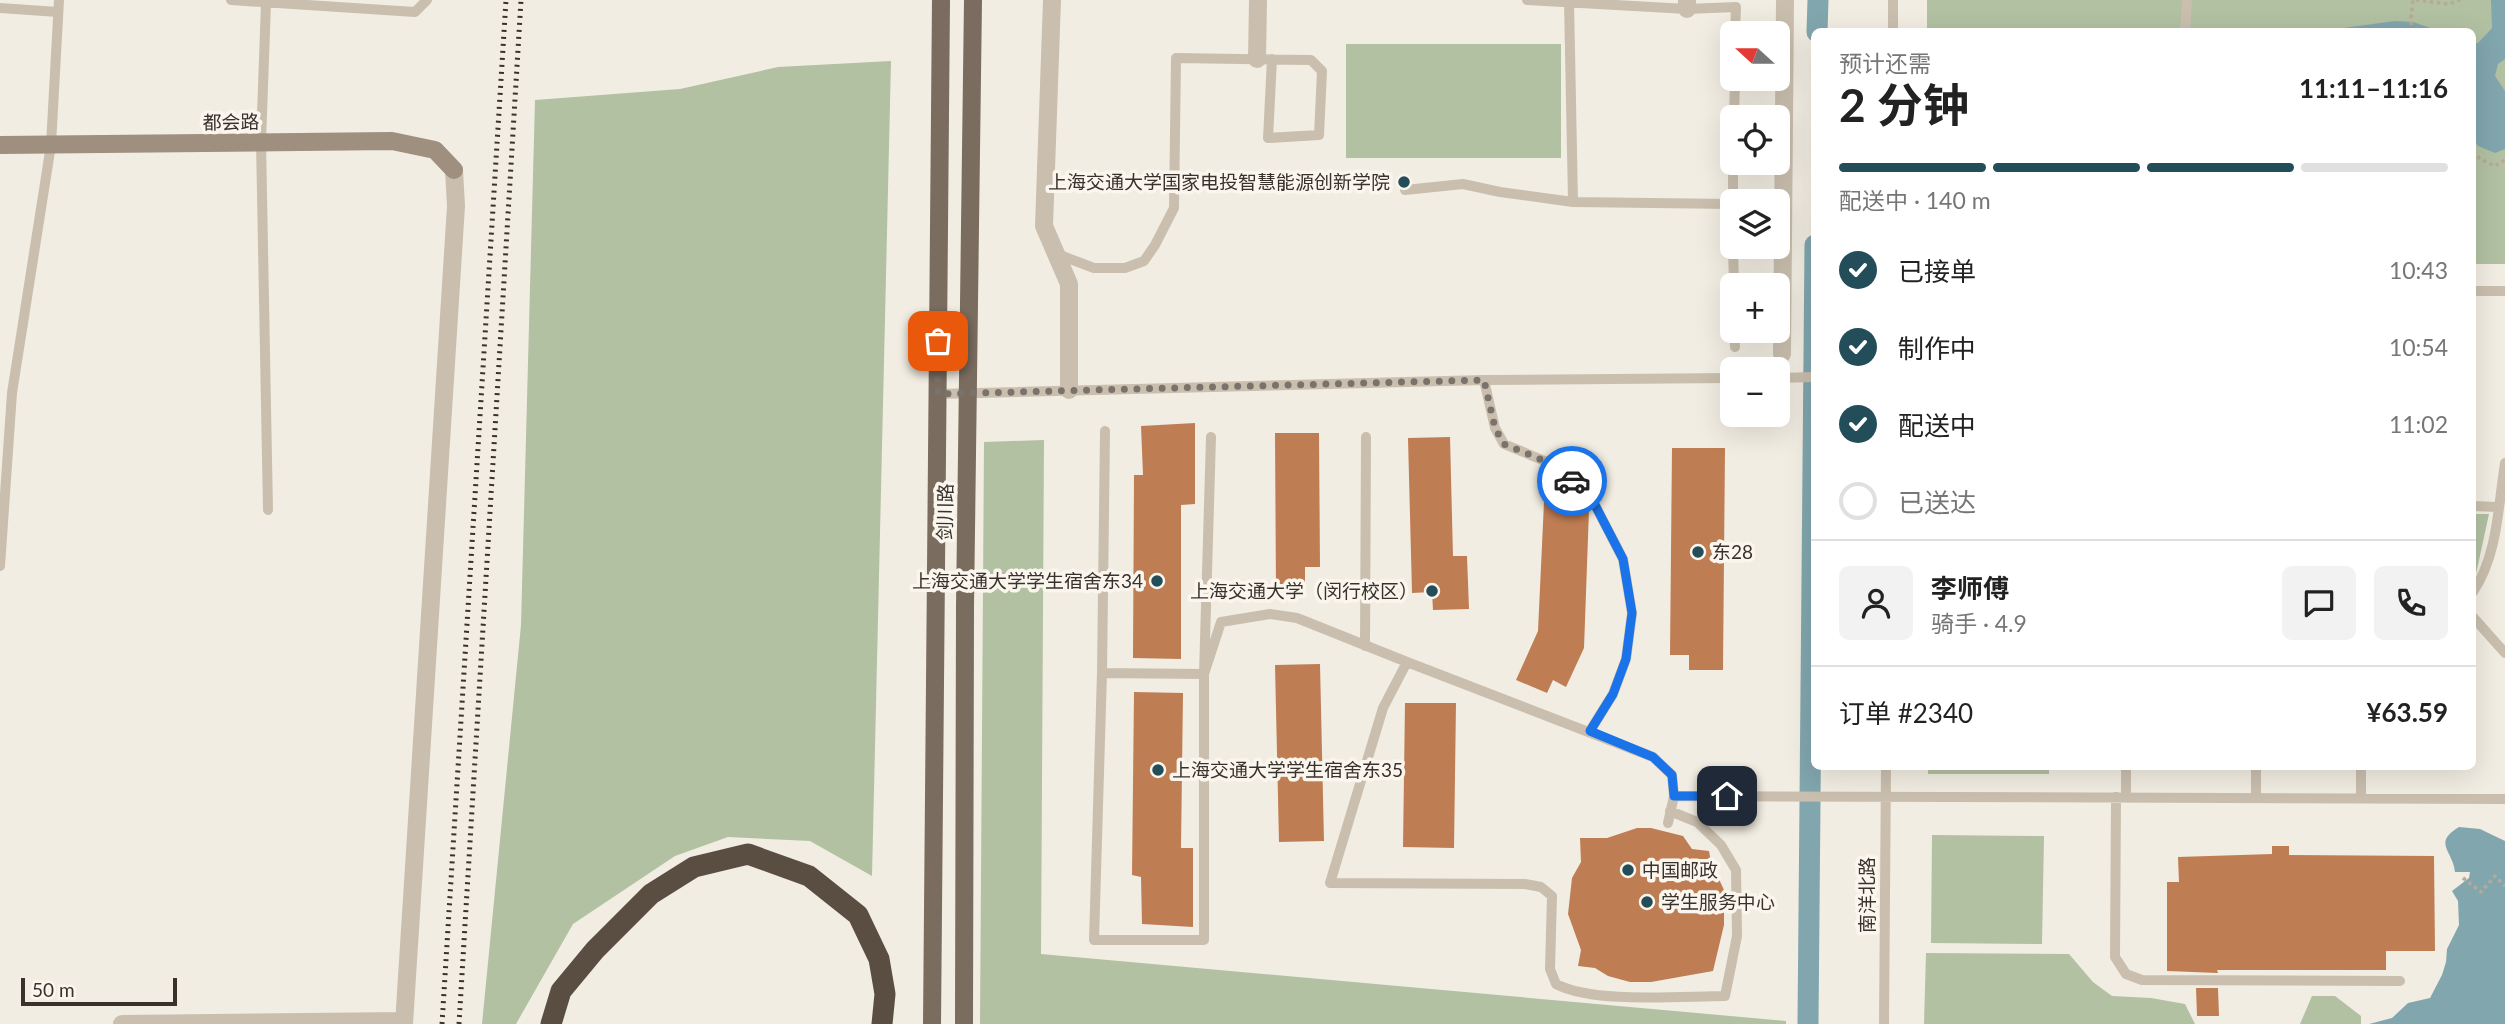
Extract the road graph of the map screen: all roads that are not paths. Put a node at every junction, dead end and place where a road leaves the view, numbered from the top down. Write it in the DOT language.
graph roads {
  1 [pos="59,0"];
  2 [pos="231,0"];
  3 [pos="426,0"];
  4 [pos="941,0"];
  5 [pos="972,0"];
  6 [pos="1052,0"];
  7 [pos="1258,0"];
  8 [pos="1527,0"];
  9 [pos="1785,0"];
  10 [pos="1894,0"];
  11 [pos="2187,0"];
  12 [pos="243,1"];
  13 [pos="1569,1"];
  14 [pos="1591,1"];
  15 [pos="291,2"];
  16 [pos="266,4"];
  17 [pos="1687,4"];
  18 [pos="0,8"];
  19 [pos="58,12"];
  20 [pos="1735,21"];
  21 [pos="1893,28"];
  22 [pos="2185,28"];
  23 [pos="1264,59"];
  24 [pos="261,142"];
  25 [pos="0,145"];
  26 [pos="51,145"];
  27 [pos="1405,190"];
  28 [pos="1573,202"];
  29 [pos="1720,203"];
  30 [pos="1056,253"];
  31 [pos="2476,291"];
  32 [pos="2505,291"];
  33 [pos="1735,343"];
  34 [pos="1735,347"];
  35 [pos="1782,354"];
  36 [pos="1811,377"];
  37 [pos="1720,378"];
  38 [pos="1790,378"];
  39 [pos="1484,380"];
  40 [pos="1069,390"];
  41 [pos="968,393"];
  42 [pos="938,394"];
  43 [pos="1105,432"];
  44 [pos="1211,437"];
  45 [pos="1366,437"];
  46 [pos="2505,463"];
  47 [pos="2476,506"];
  48 [pos="2497,507"];
  49 [pos="268,510"];
  50 [pos="0,566"];
  51 [pos="2476,588"];
  52 [pos="2476,620"];
  53 [pos="1365,646"];
  54 [pos="2505,653"];
  55 [pos="1407,662"];
  56 [pos="1102,673"];
  57 [pos="1204,674"];
  58 [pos="1590,731"];
  59 [pos="1886,770"];
  60 [pos="2125,770"];
  61 [pos="2256,770"];
  62 [pos="2361,770"];
  63 [pos="1886,795"];
  64 [pos="1674,796"];
  65 [pos="2121,797"];
  66 [pos="2256,797"];
  67 [pos="2361,798"];
  68 [pos="2505,799"];
  69 [pos="1671,811"];
  70 [pos="1668,823"];
  71 [pos="2400,981"];
  72 [pos="404,1022"];
  73 [pos="122,1024"];
  74 [pos="551,1024"];
  75 [pos="882,1024"];
  76 [pos="932,1024"];
  77 [pos="964,1024"];
  78 [pos="1884,1024"];
  1 -- 19 [label="lane"];
  2 -- 12 [label="lane"];
  3 -- 15 [label="lane"];
  4 -- 42 [label="main road, 剑川路"];
  5 -- 41 [label="main road, 剑川路"];
  6 -- 30 [label="street"];
  7 -- 23 [label="street"];
  8 -- 13 [label="lane"];
  9 -- 35 [label="street"];
  10 -- 21 [label="lane"];
  11 -- 22 [label="lane"];
  12 -- 16 [label="lane"];
  13 -- 14 [label="lane"];
  13 -- 28 [label="lane"];
  14 -- 17 [label="lane"];
  15 -- 16 [label="lane"];
  16 -- 24 [label="lane"];
  17 -- 20 [label="lane"];
  18 -- 19 [label="lane"];
  19 -- 26 [label="lane"];
  23 -- 23 [label="lane"];
  23 -- 30 [label="lane"];
  24 -- 26 [label="street, 都会路"];
  24 -- 49 [label="lane"];
  24 -- 72 [label="street, 都会路"];
  25 -- 26 [label="street, 都会路"];
  26 -- 50 [label="lane"];
  27 -- 28 [label="lane"];
  28 -- 29 [label="lane"];
  30 -- 40 [label="street"];
  31 -- 32 [label="lane"];
  33 -- 34 [label="lane"];
  36 -- 38 [label="lane"];
  37 -- 39 [label="lane"];
  39 -- 40 [label="lane"];
  39 -- 58 [label="lane"];
  40 -- 41 [label="lane"];
  41 -- 42 [label="lane"];
  41 -- 77 [label="main road, 剑川路"];
  42 -- 76 [label="main road, 剑川路"];
  43 -- 56 [label="lane"];
  44 -- 57 [label="lane"];
  45 -- 53 [label="lane"];
  46 -- 48 [label="lane"];
  47 -- 48 [label="lane"];
  48 -- 51 [label="lane"];
  52 -- 54 [label="lane"];
  53 -- 55 [label="lane"];
  53 -- 57 [label="lane"];
  55 -- 58 [label="lane"];
  55 -- 69 [label="lane"];
  56 -- 57 [label="lane"];
  56 -- 57 [label="lane"];
  58 -- 64 [label="lane"];
  59 -- 63 [label="lane, 南洋北路"];
  60 -- 65 [label="lane"];
  61 -- 66 [label="lane"];
  62 -- 67 [label="lane"];
  63 -- 64 [label="lane"];
  63 -- 65 [label="lane"];
  63 -- 78 [label="lane, 南洋北路"];
  64 -- 69 [label="lane"];
  65 -- 66 [label="lane"];
  65 -- 71 [label="lane"];
  66 -- 67 [label="lane"];
  67 -- 68 [label="lane"];
  69 -- 70 [label="lane"];
  72 -- 73 [label="street"];
  74 -- 75 [label="highway"];
}
